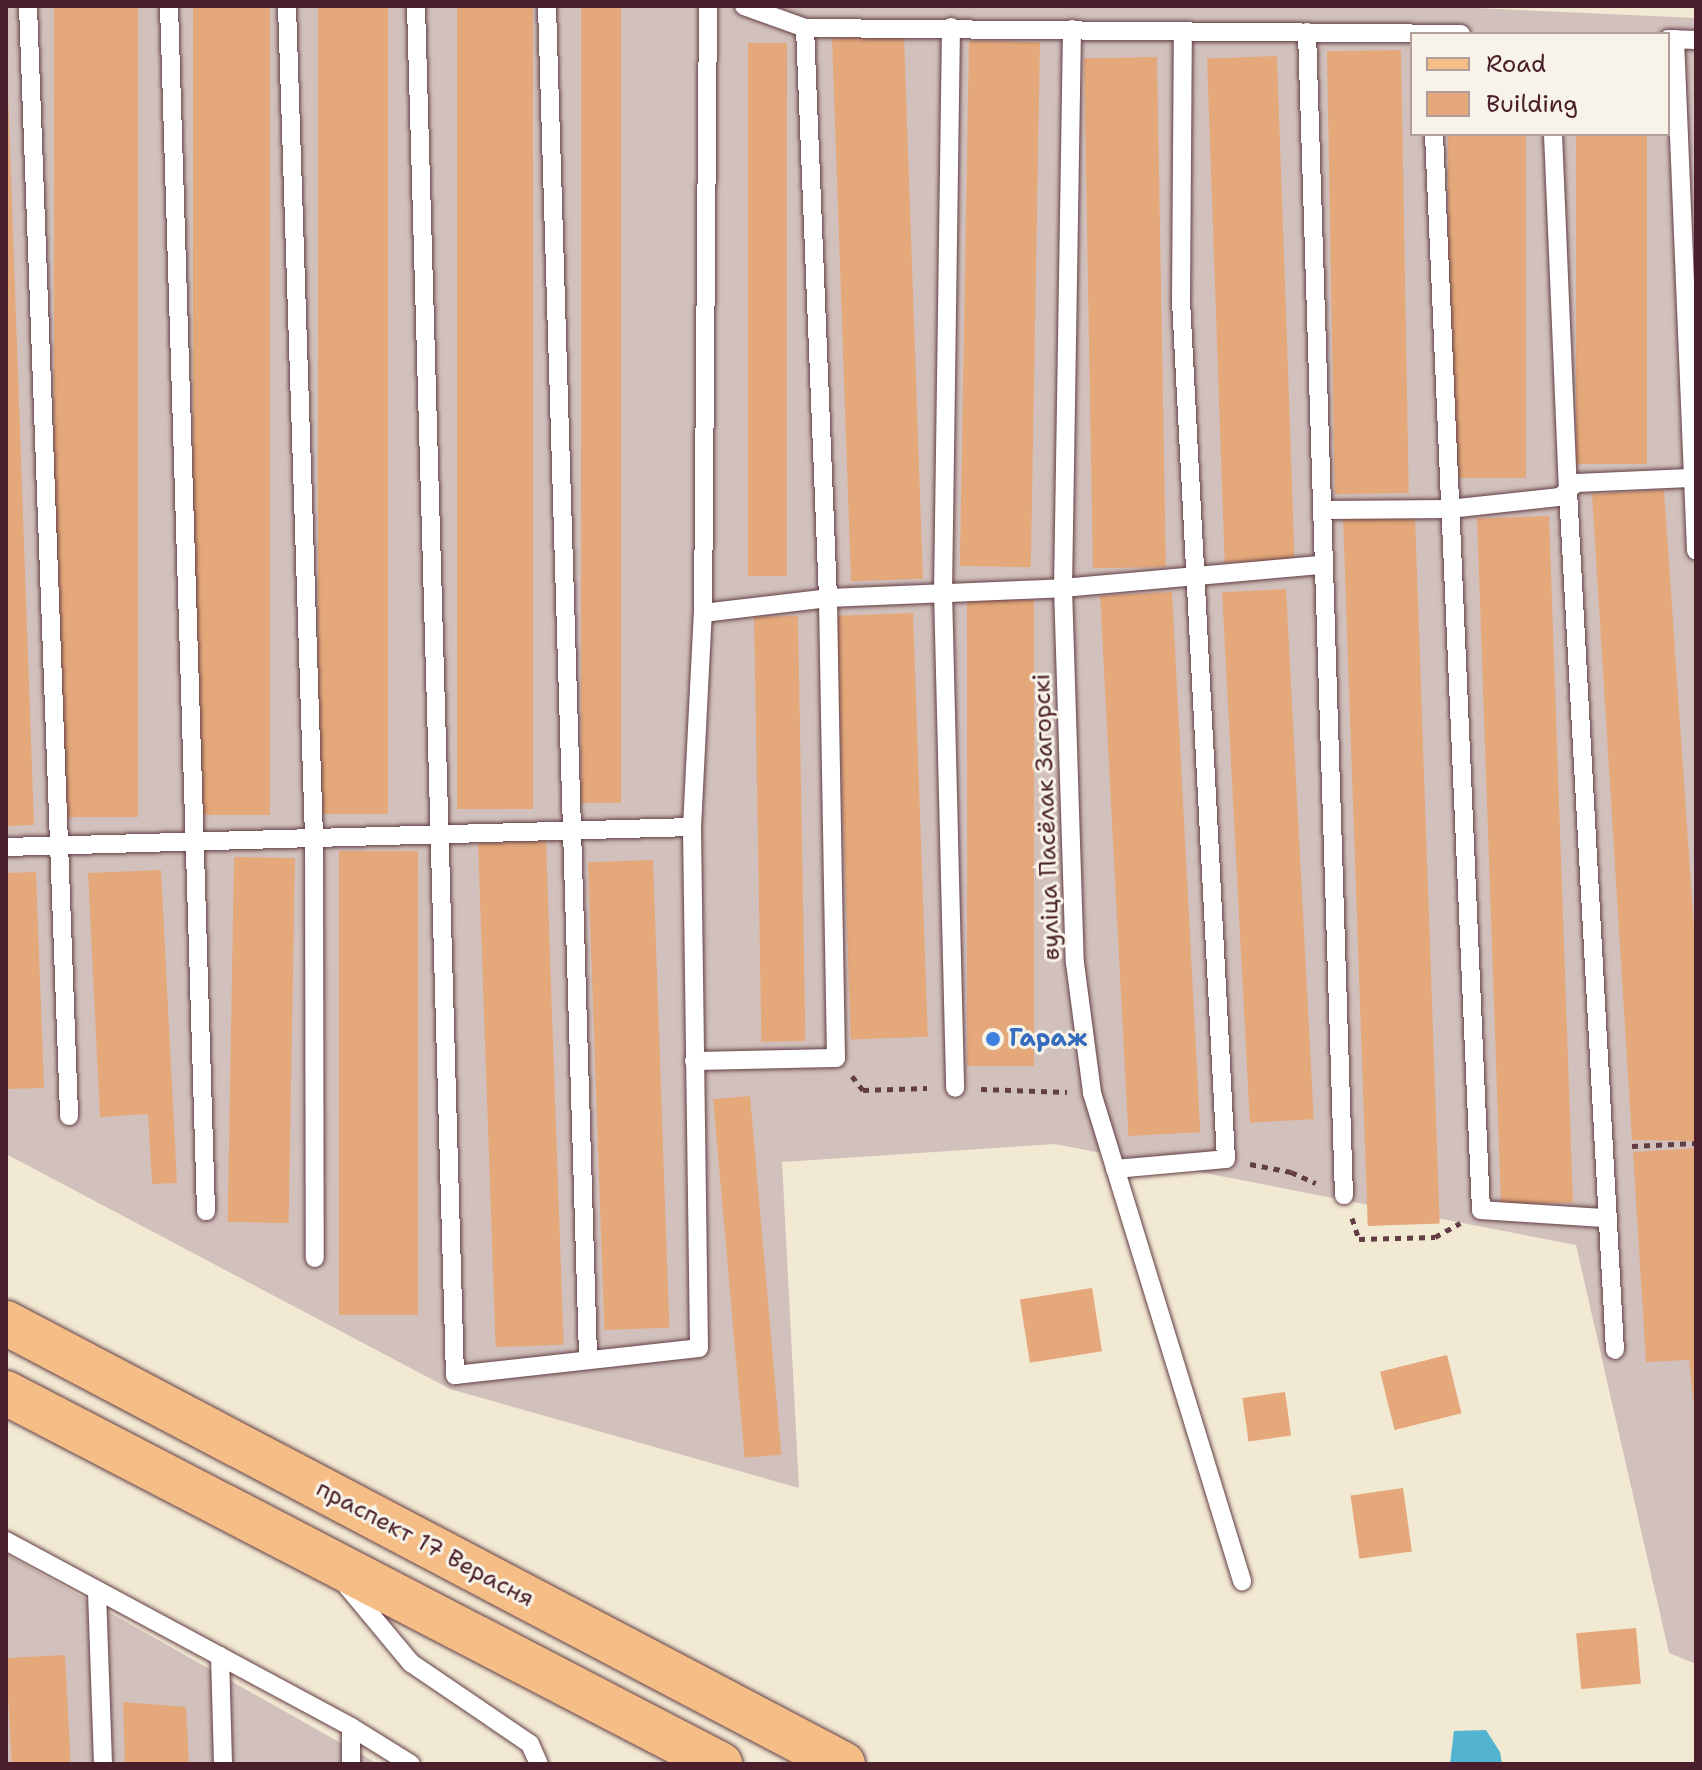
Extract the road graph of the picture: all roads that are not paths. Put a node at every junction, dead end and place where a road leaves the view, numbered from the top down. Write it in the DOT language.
graph roads {
  1 [pos="28,6"];
  2 [pos="169,6"];
  3 [pos="287,6"];
  4 [pos="416,6"];
  5 [pos="547,6"];
  6 [pos="708,6"];
  7 [pos="744,6"];
  8 [pos="951,27"];
  9 [pos="805,28"];
  10 [pos="1072,29"];
  11 [pos="1183,31"];
  12 [pos="1307,32"];
  13 [pos="1410,34"];
  14 [pos="1671,39"];
  15 [pos="1696,40"];
  16 [pos="1434,136"];
  17 [pos="1553,136"];
  18 [pos="1690,478"];
  19 [pos="1568,491"];
  20 [pos="1449,509"];
  21 [pos="1325,510"];
  22 [pos="1696,551"];
  23 [pos="1322,565"];
  24 [pos="1197,578"];
  25 [pos="1063,588"];
  26 [pos="943,591"];
  27 [pos="828,598"];
  28 [pos="703,613"];
  29 [pos="692,827"];
  30 [pos="573,830"];
  31 [pos="438,834"];
  32 [pos="314,838"];
  33 [pos="194,841"];
  34 [pos="62,845"];
  35 [pos="6,847"];
  36 [pos="694,1061"];
  37 [pos="955,1088"];
  38 [pos="69,1116"];
  39 [pos="1115,1169"];
  40 [pos="1344,1195"];
  41 [pos="206,1211"];
  42 [pos="1606,1218"];
  43 [pos="315,1258"];
  44 [pos="6,1323"];
  45 [pos="1615,1350"];
  46 [pos="588,1359"];
  47 [pos="6,1393"];
  48 [pos="6,1541"];
  49 [pos="323,1558"];
  50 [pos="1242,1581"];
  51 [pos="97,1592"];
  52 [pos="220,1656"];
  53 [pos="351,1727"];
  54 [pos="103,1764"];
  55 [pos="223,1764"];
  56 [pos="351,1764"];
  57 [pos="411,1764"];
  58 [pos="539,1764"];
  59 [pos="720,1764"];
  60 [pos="843,1764"];
  1 -- 34 [label="lane"];
  2 -- 33 [label="lane"];
  3 -- 32 [label="lane"];
  4 -- 31 [label="lane"];
  5 -- 30 [label="lane"];
  6 -- 28 [label="lane"];
  7 -- 9 [label="lane"];
  8 -- 9 [label="lane"];
  8 -- 10 [label="lane"];
  8 -- 26 [label="lane"];
  9 -- 27 [label="lane"];
  10 -- 11 [label="lane"];
  10 -- 25 [label="lane, вуліца Пасёлак Загорскі"];
  11 -- 12 [label="lane"];
  11 -- 24 [label="lane"];
  12 -- 13 [label="lane"];
  12 -- 21 [label="lane"];
  14 -- 15 [label="lane"];
  14 -- 18 [label="lane"];
  16 -- 20 [label="lane"];
  17 -- 19 [label="lane"];
  18 -- 19 [label="lane"];
  18 -- 22 [label="lane"];
  19 -- 20 [label="lane"];
  19 -- 42 [label="lane"];
  20 -- 21 [label="lane"];
  20 -- 42 [label="lane"];
  21 -- 23 [label="lane"];
  23 -- 24 [label="lane"];
  23 -- 40 [label="lane"];
  24 -- 25 [label="lane"];
  24 -- 39 [label="lane"];
  25 -- 26 [label="lane"];
  25 -- 39 [label="lane, вуліца Пасёлак Загорскі"];
  26 -- 27 [label="lane"];
  26 -- 37 [label="lane"];
  27 -- 28 [label="lane"];
  27 -- 36 [label="lane"];
  28 -- 29 [label="lane"];
  29 -- 30 [label="lane"];
  29 -- 36 [label="lane"];
  30 -- 31 [label="lane"];
  30 -- 46 [label="lane"];
  31 -- 32 [label="lane"];
  31 -- 46 [label="lane"];
  32 -- 33 [label="lane"];
  32 -- 43 [label="lane"];
  33 -- 34 [label="lane"];
  33 -- 41 [label="lane"];
  34 -- 35 [label="lane"];
  34 -- 38 [label="lane"];
  36 -- 46 [label="lane"];
  39 -- 50 [label="lane, вуліца Пасёлак Загорскі"];
  42 -- 45 [label="lane"];
  44 -- 60 [label="main road, праспект 17 Верасня"];
  47 -- 49 [label="main road"];
  48 -- 51 [label="lane"];
  49 -- 58 [label="lane"];
  49 -- 59 [label="main road"];
  51 -- 52 [label="lane"];
  51 -- 54 [label="lane"];
  52 -- 53 [label="lane"];
  52 -- 55 [label="lane"];
  53 -- 56 [label="lane"];
  53 -- 57 [label="lane"];
}
